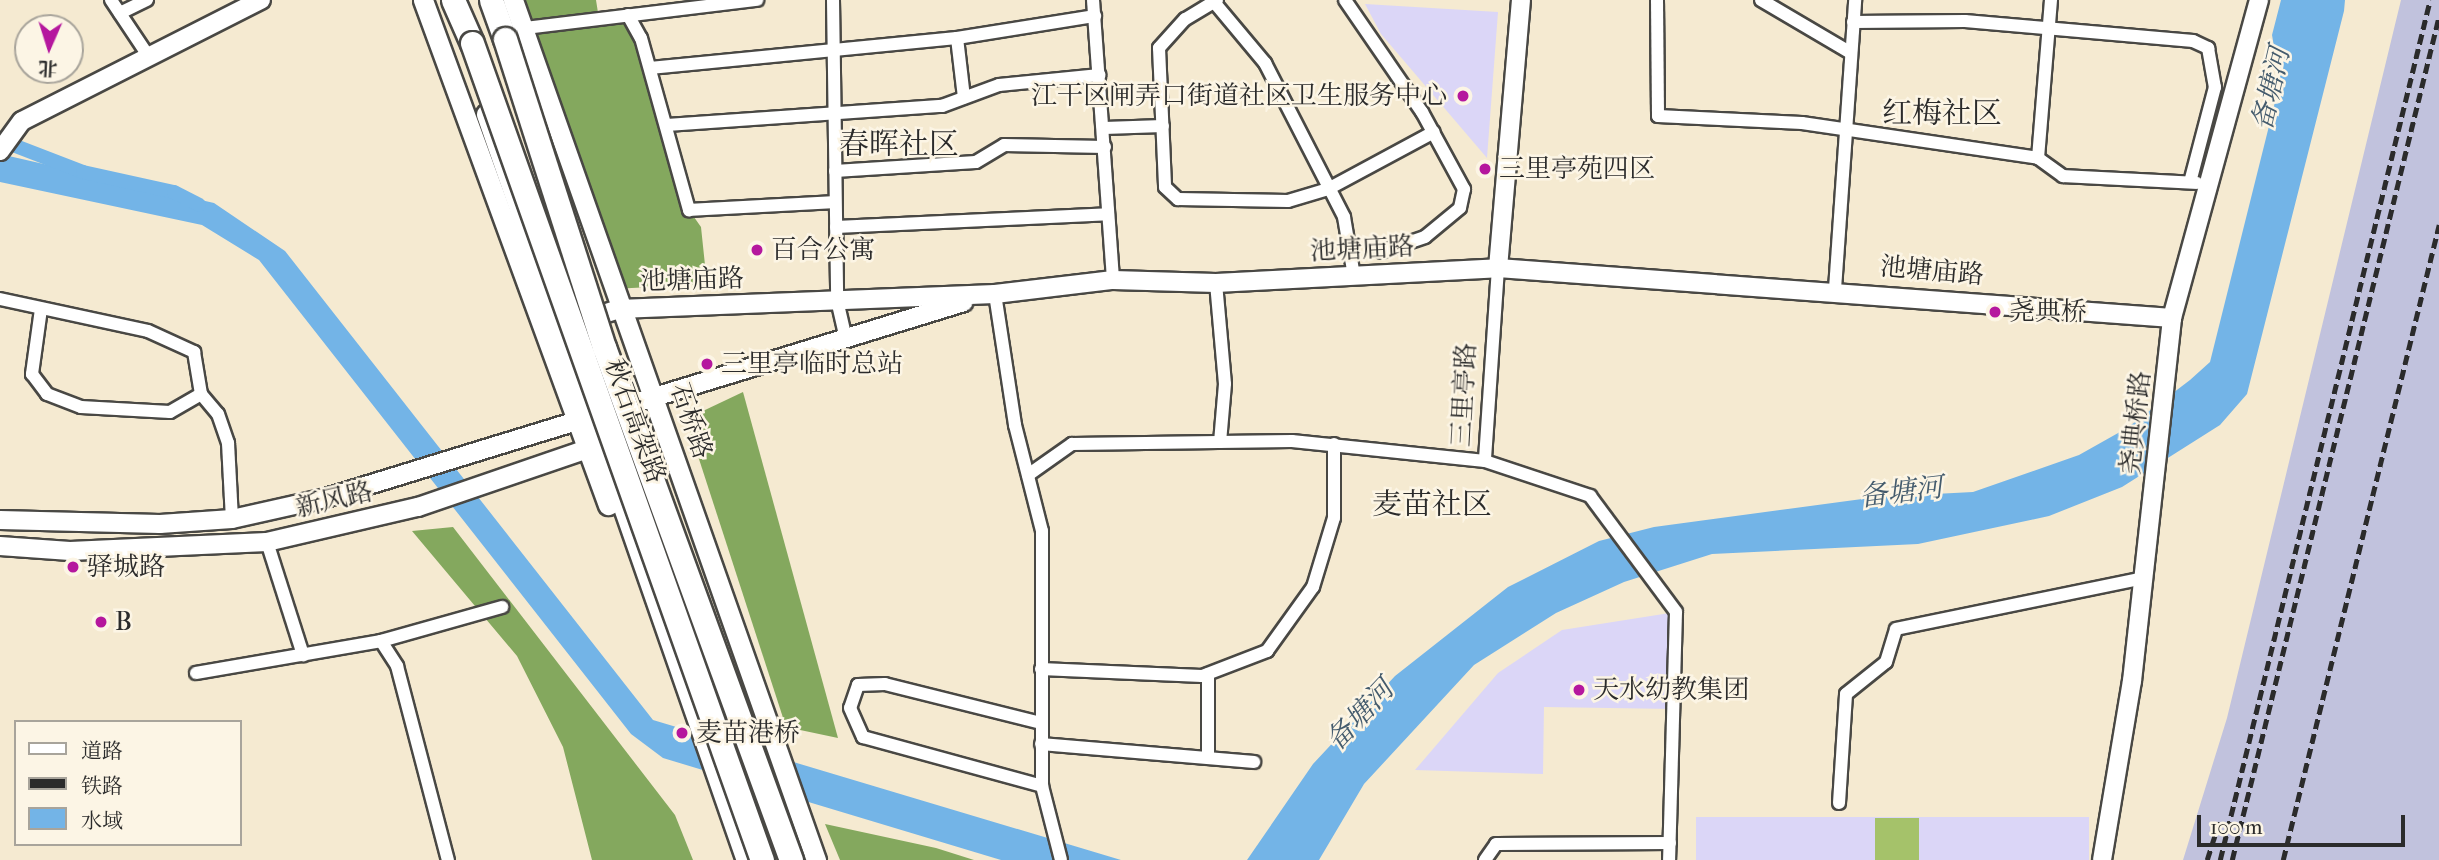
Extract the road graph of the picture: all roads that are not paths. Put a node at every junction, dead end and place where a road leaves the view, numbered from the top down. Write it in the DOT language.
graph roads {
  1 [pos="111,0"];
  2 [pos="147,0"];
  3 [pos="261,0"];
  4 [pos="423,0"];
  5 [pos="453,0"];
  6 [pos="493,0"];
  7 [pos="513,0"];
  8 [pos="757,0"];
  9 [pos="833,0"];
  10 [pos="1093,0"];
  11 [pos="1345,0"];
  12 [pos="1521,0"];
  13 [pos="1657,0"];
  14 [pos="1761,0"];
  15 [pos="1855,0"];
  16 [pos="2051,0"];
  17 [pos="2259,0"];
  18 [pos="1216,1"];
  19 [pos="697,4"];
  20 [pos="120,13"];
  21 [pos="628,15"];
  22 [pos="1094,16"];
  23 [pos="1853,22"];
  24 [pos="2049,31"];
  25 [pos="515,33"];
  26 [pos="957,38"];
  27 [pos="833,49"];
  28 [pos="1851,53"];
  29 [pos="149,57"];
  30 [pos="650,68"];
  31 [pos="1100,75"];
  32 [pos="964,98"];
  33 [pos="834,114"];
  34 [pos="667,125"];
  35 [pos="1163,126"];
  36 [pos="1104,128"];
  37 [pos="1846,131"];
  38 [pos="1434,132"];
  39 [pos="1105,147"];
  40 [pos="0,151"];
  41 [pos="2038,158"];
  42 [pos="835,171"];
  43 [pos="2190,182"];
  44 [pos="2210,184"];
  45 [pos="1328,189"];
  46 [pos="835,202"];
  47 [pos="1108,214"];
  48 [pos="836,227"];
  49 [pos="1381,252"];
  50 [pos="1498,268"];
  51 [pos="1354,276"];
  52 [pos="1113,280"];
  53 [pos="1216,283"];
  54 [pos="1835,289"];
  55 [pos="995,294"];
  56 [pos="0,299"];
  57 [pos="837,300"];
  58 [pos="41,309"];
  59 [pos="620,309"];
  60 [pos="2172,318"];
  61 [pos="557,328"];
  62 [pos="845,335"];
  63 [pos="201,394"];
  64 [pos="655,397"];
  65 [pos="580,419"];
  66 [pos="664,419"];
  67 [pos="1220,442"];
  68 [pos="1334,444"];
  69 [pos="592,447"];
  70 [pos="1485,461"];
  71 [pos="1028,475"];
  72 [pos="232,519"];
  73 [pos="0,520"];
  74 [pos="267,542"];
  75 [pos="0,546"];
  76 [pos="2145,578"];
  77 [pos="502,607"];
  78 [pos="381,641"];
  79 [pos="303,655"];
  80 [pos="1041,669"];
  81 [pos="196,673"];
  82 [pos="1208,674"];
  83 [pos="1041,723"];
  84 [pos="1041,744"];
  85 [pos="1208,755"];
  86 [pos="1254,762"];
  87 [pos="1042,786"];
  88 [pos="1839,803"];
  89 [pos="1670,844"];
  90 [pos="448,860"];
  91 [pos="746,860"];
  92 [pos="762,860"];
  93 [pos="791,860"];
  94 [pos="816,860"];
  95 [pos="1061,860"];
  96 [pos="1485,860"];
  97 [pos="1669,860"];
  98 [pos="2102,860"];
  1 -- 20 [label="street"];
  2 -- 20 [label="street"];
  3 -- 29 [label="street"];
  4 -- 65 [label="main road"];
  5 -- 61 [label="main road"];
  5 -- 92 [label="highway, 秋石高架路, bridge"];
  6 -- 25 [label="highway, 秋石高架路"];
  7 -- 25 [label="main road, 石桥路"];
  8 -- 19 [label="street"];
  9 -- 27 [label="street"];
  10 -- 22 [label="street"];
  11 -- 38 [label="street"];
  12 -- 50 [label="street, 三里亭路"];
  13 -- 37 [label="street"];
  14 -- 28 [label="street"];
  15 -- 23 [label="street"];
  16 -- 24 [label="street"];
  17 -- 44 [label="street, 尧典桥路"];
  18 -- 35 [label="street"];
  18 -- 45 [label="street"];
  19 -- 21 [label="street"];
  20 -- 29 [label="street"];
  21 -- 25 [label="street"];
  21 -- 30 [label="street"];
  22 -- 26 [label="street"];
  22 -- 31 [label="street"];
  23 -- 24 [label="street"];
  23 -- 28 [label="street"];
  24 -- 41 [label="street"];
  24 -- 43 [label="street"];
  25 -- 59 [label="main road, 石桥路"];
  25 -- 93 [label="highway, 秋石高架路, bridge"];
  26 -- 27 [label="street"];
  26 -- 32 [label="street"];
  27 -- 30 [label="street"];
  27 -- 33 [label="street"];
  28 -- 37 [label="street"];
  29 -- 40 [label="street"];
  30 -- 34 [label="street"];
  31 -- 32 [label="street"];
  31 -- 36 [label="street"];
  32 -- 33 [label="street"];
  33 -- 34 [label="street"];
  33 -- 42 [label="street"];
  34 -- 46 [label="street"];
  35 -- 36 [label="street"];
  35 -- 45 [label="street"];
  36 -- 39 [label="street"];
  37 -- 41 [label="street"];
  37 -- 54 [label="street"];
  38 -- 45 [label="street"];
  38 -- 49 [label="street"];
  39 -- 42 [label="street"];
  39 -- 47 [label="street"];
  41 -- 43 [label="street"];
  42 -- 46 [label="street"];
  43 -- 44 [label="street"];
  44 -- 60 [label="street, 尧典桥路"];
  45 -- 51 [label="street"];
  46 -- 48 [label="street"];
  47 -- 48 [label="street"];
  47 -- 52 [label="street"];
  48 -- 57 [label="street"];
  50 -- 51 [label="street, 池塘庙路"];
  50 -- 54 [label="street, 池塘庙路"];
  50 -- 70 [label="street, 三里亭路"];
  51 -- 53 [label="street, 池塘庙路"];
  52 -- 53 [label="street, 池塘庙路"];
  52 -- 55 [label="street, 池塘庙路"];
  53 -- 67 [label="street"];
  54 -- 60 [label="street, 池塘庙路"];
  55 -- 57 [label="street, 池塘庙路"];
  55 -- 62 [label="street, 新风路"];
  55 -- 71 [label="street"];
  56 -- 58 [label="street"];
  57 -- 59 [label="street, 池塘庙路"];
  57 -- 62 [label="street"];
  58 -- 63 [label="street"];
  58 -- 63 [label="street"];
  59 -- 61 [label="street, 池塘庙路"];
  59 -- 64 [label="main road, 石桥路"];
  60 -- 76 [label="street, 尧典桥路"];
  61 -- 65 [label="main road"];
  62 -- 64 [label="street, 新风路"];
  63 -- 72 [label="street"];
  64 -- 65 [label="street, 新风路"];
  64 -- 66 [label="main road, 石桥路"];
  65 -- 69 [label="main road"];
  65 -- 72 [label="street, 新风路"];
  66 -- 69 [label="street, 新风路"];
  66 -- 94 [label="main road, 石桥路"];
  67 -- 68 [label="street"];
  67 -- 71 [label="street"];
  68 -- 70 [label="street"];
  68 -- 82 [label="street"];
  69 -- 74 [label="street, 新风路"];
  69 -- 91 [label="main road"];
  70 -- 89 [label="street, 三里亭路"];
  71 -- 80 [label="street"];
  72 -- 73 [label="street, 新风路"];
  74 -- 75 [label="street, 新风路"];
  74 -- 79 [label="street"];
  76 -- 88 [label="street"];
  76 -- 98 [label="street, 尧典桥路"];
  77 -- 78 [label="street"];
  78 -- 79 [label="street"];
  78 -- 90 [label="street"];
  79 -- 81 [label="street"];
  80 -- 82 [label="street"];
  80 -- 83 [label="street"];
  82 -- 85 [label="street"];
  83 -- 84 [label="street"];
  83 -- 87 [label="street"];
  84 -- 85 [label="street"];
  84 -- 87 [label="street"];
  85 -- 86 [label="street"];
  87 -- 95 [label="street"];
  89 -- 96 [label="street"];
  89 -- 97 [label="street, 三里亭路"];
}
